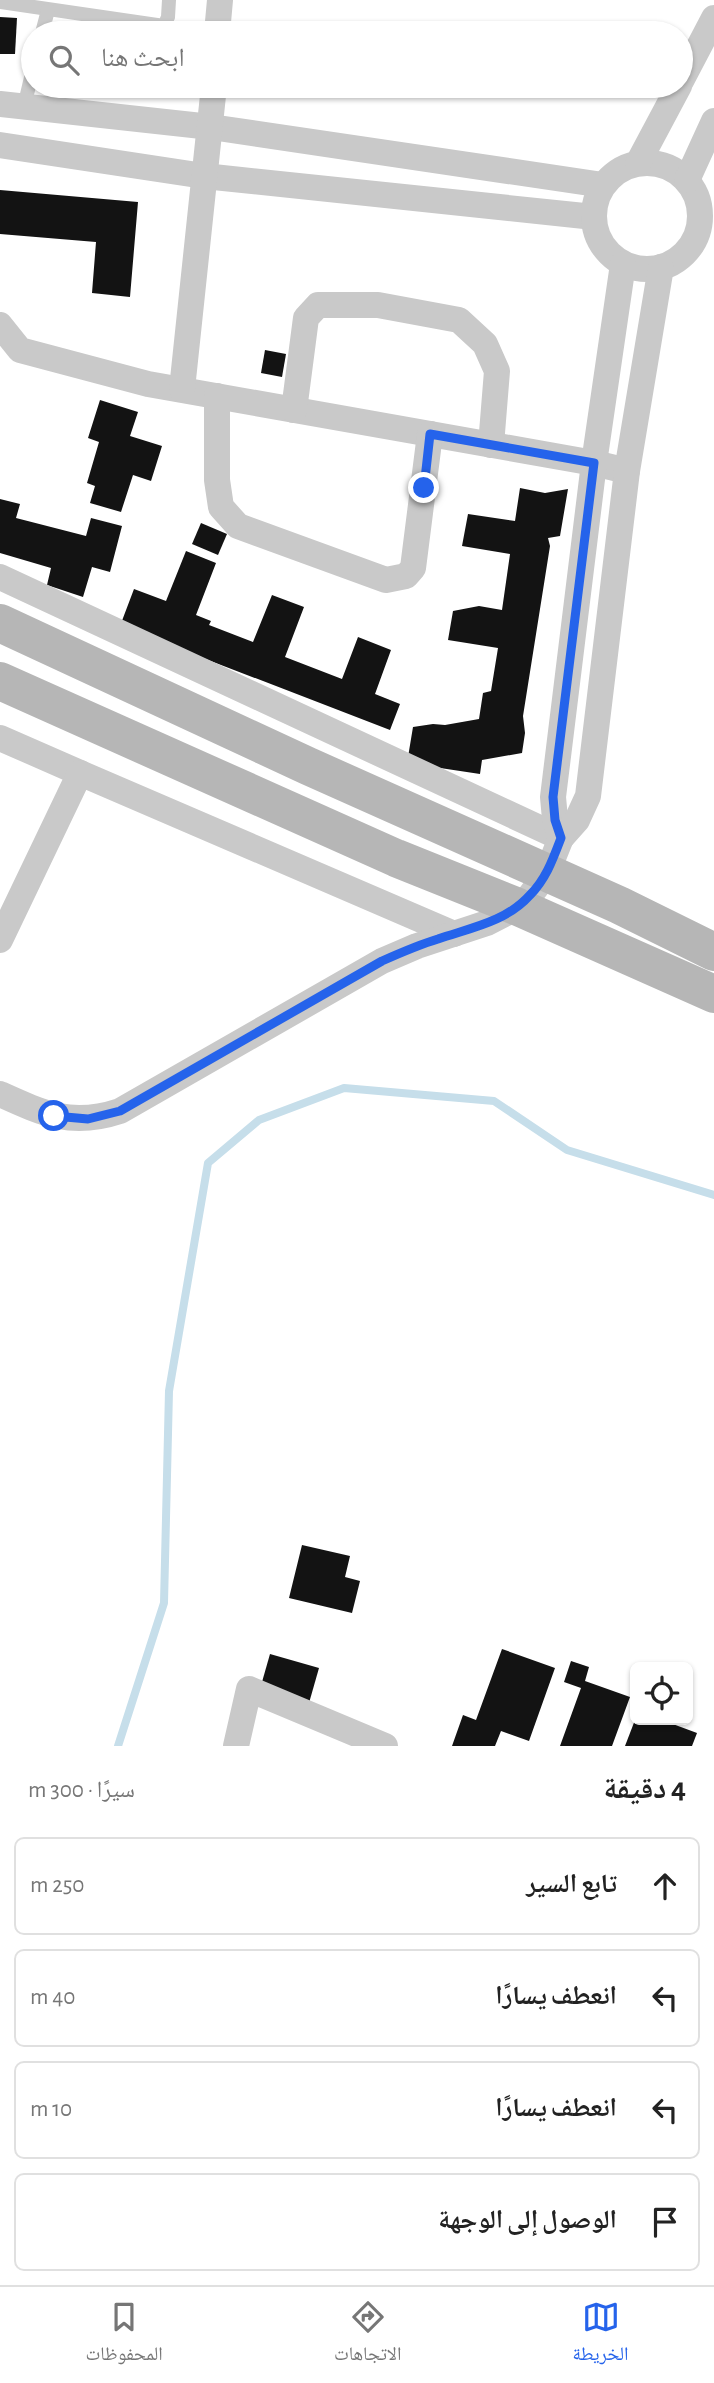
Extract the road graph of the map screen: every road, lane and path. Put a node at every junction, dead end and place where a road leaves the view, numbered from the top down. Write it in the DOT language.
graph roads {
  1 [pos="169,0"];
  2 [pos="220,0"];
  3 [pos="0,2"];
  4 [pos="48,10"];
  5 [pos="714,18"];
  6 [pos="45,21"];
  7 [pos="128,21"];
  8 [pos="166,21"];
  9 [pos="218,21"];
  10 [pos="693,59"];
  11 [pos="21,90"];
  12 [pos="213,98"];
  13 [pos="673,98"];
  14 [pos="12,106"];
  15 [pos="714,121"];
  16 [pos="211,127"];
  17 [pos="0,145"];
  18 [pos="638,163"];
  19 [pos="204,177"];
  20 [pos="687,180"];
  21 [pos="603,185"];
  22 [pos="706,206"];
  23 [pos="594,217"];
  24 [pos="702,250"];
  25 [pos="623,264"];
  26 [pos="661,267"];
  27 [pos="0,325"];
  28 [pos="182,389"];
  29 [pos="217,396"];
  30 [pos="294,410"];
  31 [pos="430,434"];
  32 [pos="491,445"];
  33 [pos="594,463"];
  34 [pos="627,471"];
  35 [pos="0,577"];
  36 [pos="0,623"];
  37 [pos="0,681"];
  38 [pos="0,738"];
  39 [pos="80,773"];
  40 [pos="561,838"];
  41 [pos="547,873"];
  42 [pos="518,907"];
  43 [pos="454,934"];
  44 [pos="0,940"];
  45 [pos="714,952"];
  46 [pos="714,994"];
  47 [pos="0,1094"];
  48 [pos="236,1746"];
  49 [pos="385,1746"];
  1 -- 8 [label="lane"];
  2 -- 9 [label="street"];
  3 -- 4 [label="lane"];
  4 -- 6 [label="lane"];
  4 -- 7 [label="lane"];
  5 -- 10 [label="street"];
  11 -- 14 [label="lane"];
  12 -- 16 [label="street"];
  13 -- 18 [label="street"];
  14 -- 16 [label="street"];
  15 -- 20 [label="street"];
  16 -- 19 [label="street"];
  16 -- 21 [label="street"];
  17 -- 19 [label="street"];
  18 -- 20 [label="street"];
  18 -- 21 [label="street"];
  19 -- 23 [label="street"];
  19 -- 28 [label="street"];
  20 -- 22 [label="street"];
  21 -- 23 [label="street"];
  22 -- 24 [label="street"];
  23 -- 25 [label="street"];
  24 -- 26 [label="street"];
  25 -- 26 [label="street"];
  25 -- 33 [label="street"];
  26 -- 34 [label="street"];
  27 -- 28 [label="street"];
  28 -- 29 [label="street"];
  29 -- 30 [label="street"];
  29 -- 31 [label="street"];
  30 -- 31 [label="street"];
  30 -- 32 [label="street"];
  31 -- 32 [label="street"];
  32 -- 33 [label="street"];
  33 -- 34 [label="street"];
  33 -- 40 [label="street"];
  34 -- 40 [label="street"];
  35 -- 40 [label="street"];
  36 -- 41 [label="main road"];
  37 -- 42 [label="main road"];
  38 -- 39 [label="street"];
  39 -- 43 [label="street"];
  39 -- 44 [label="street"];
  40 -- 41 [label="street"];
  41 -- 42 [label="street"];
  41 -- 45 [label="main road"];
  42 -- 43 [label="street"];
  42 -- 46 [label="main road"];
  43 -- 47 [label="street"];
  48 -- 49 [label="street"];
}
